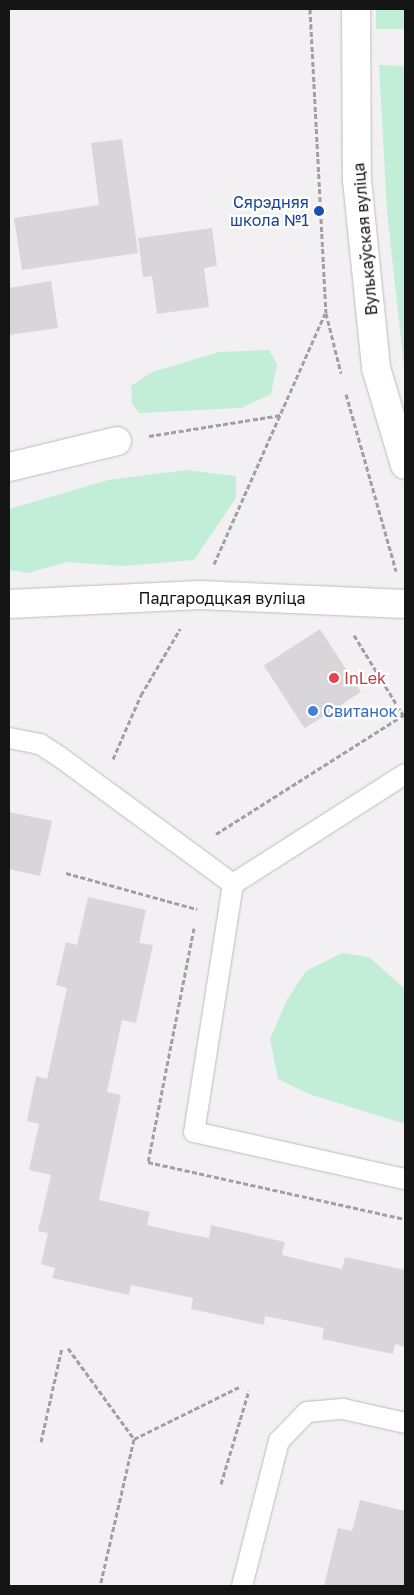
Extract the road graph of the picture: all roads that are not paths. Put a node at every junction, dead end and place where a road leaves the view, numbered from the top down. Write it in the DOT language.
graph roads {
  1 [pos="356,9"];
  2 [pos="117,441"];
  3 [pos="405,465"];
  4 [pos="9,467"];
  5 [pos="9,604"];
  6 [pos="405,604"];
  7 [pos="9,738"];
  8 [pos="405,774"];
  9 [pos="233,884"];
  10 [pos="405,1179"];
  11 [pos="405,1423"];
  12 [pos="242,1586"];
  1 -- 3 [label="street, Вулькаўская вуліца"];
  2 -- 4 [label="street"];
  5 -- 6 [label="street, Падгародцкая вуліца"];
  7 -- 9 [label="lane"];
  8 -- 9 [label="lane"];
  9 -- 10 [label="lane"];
  11 -- 12 [label="lane"];
}
